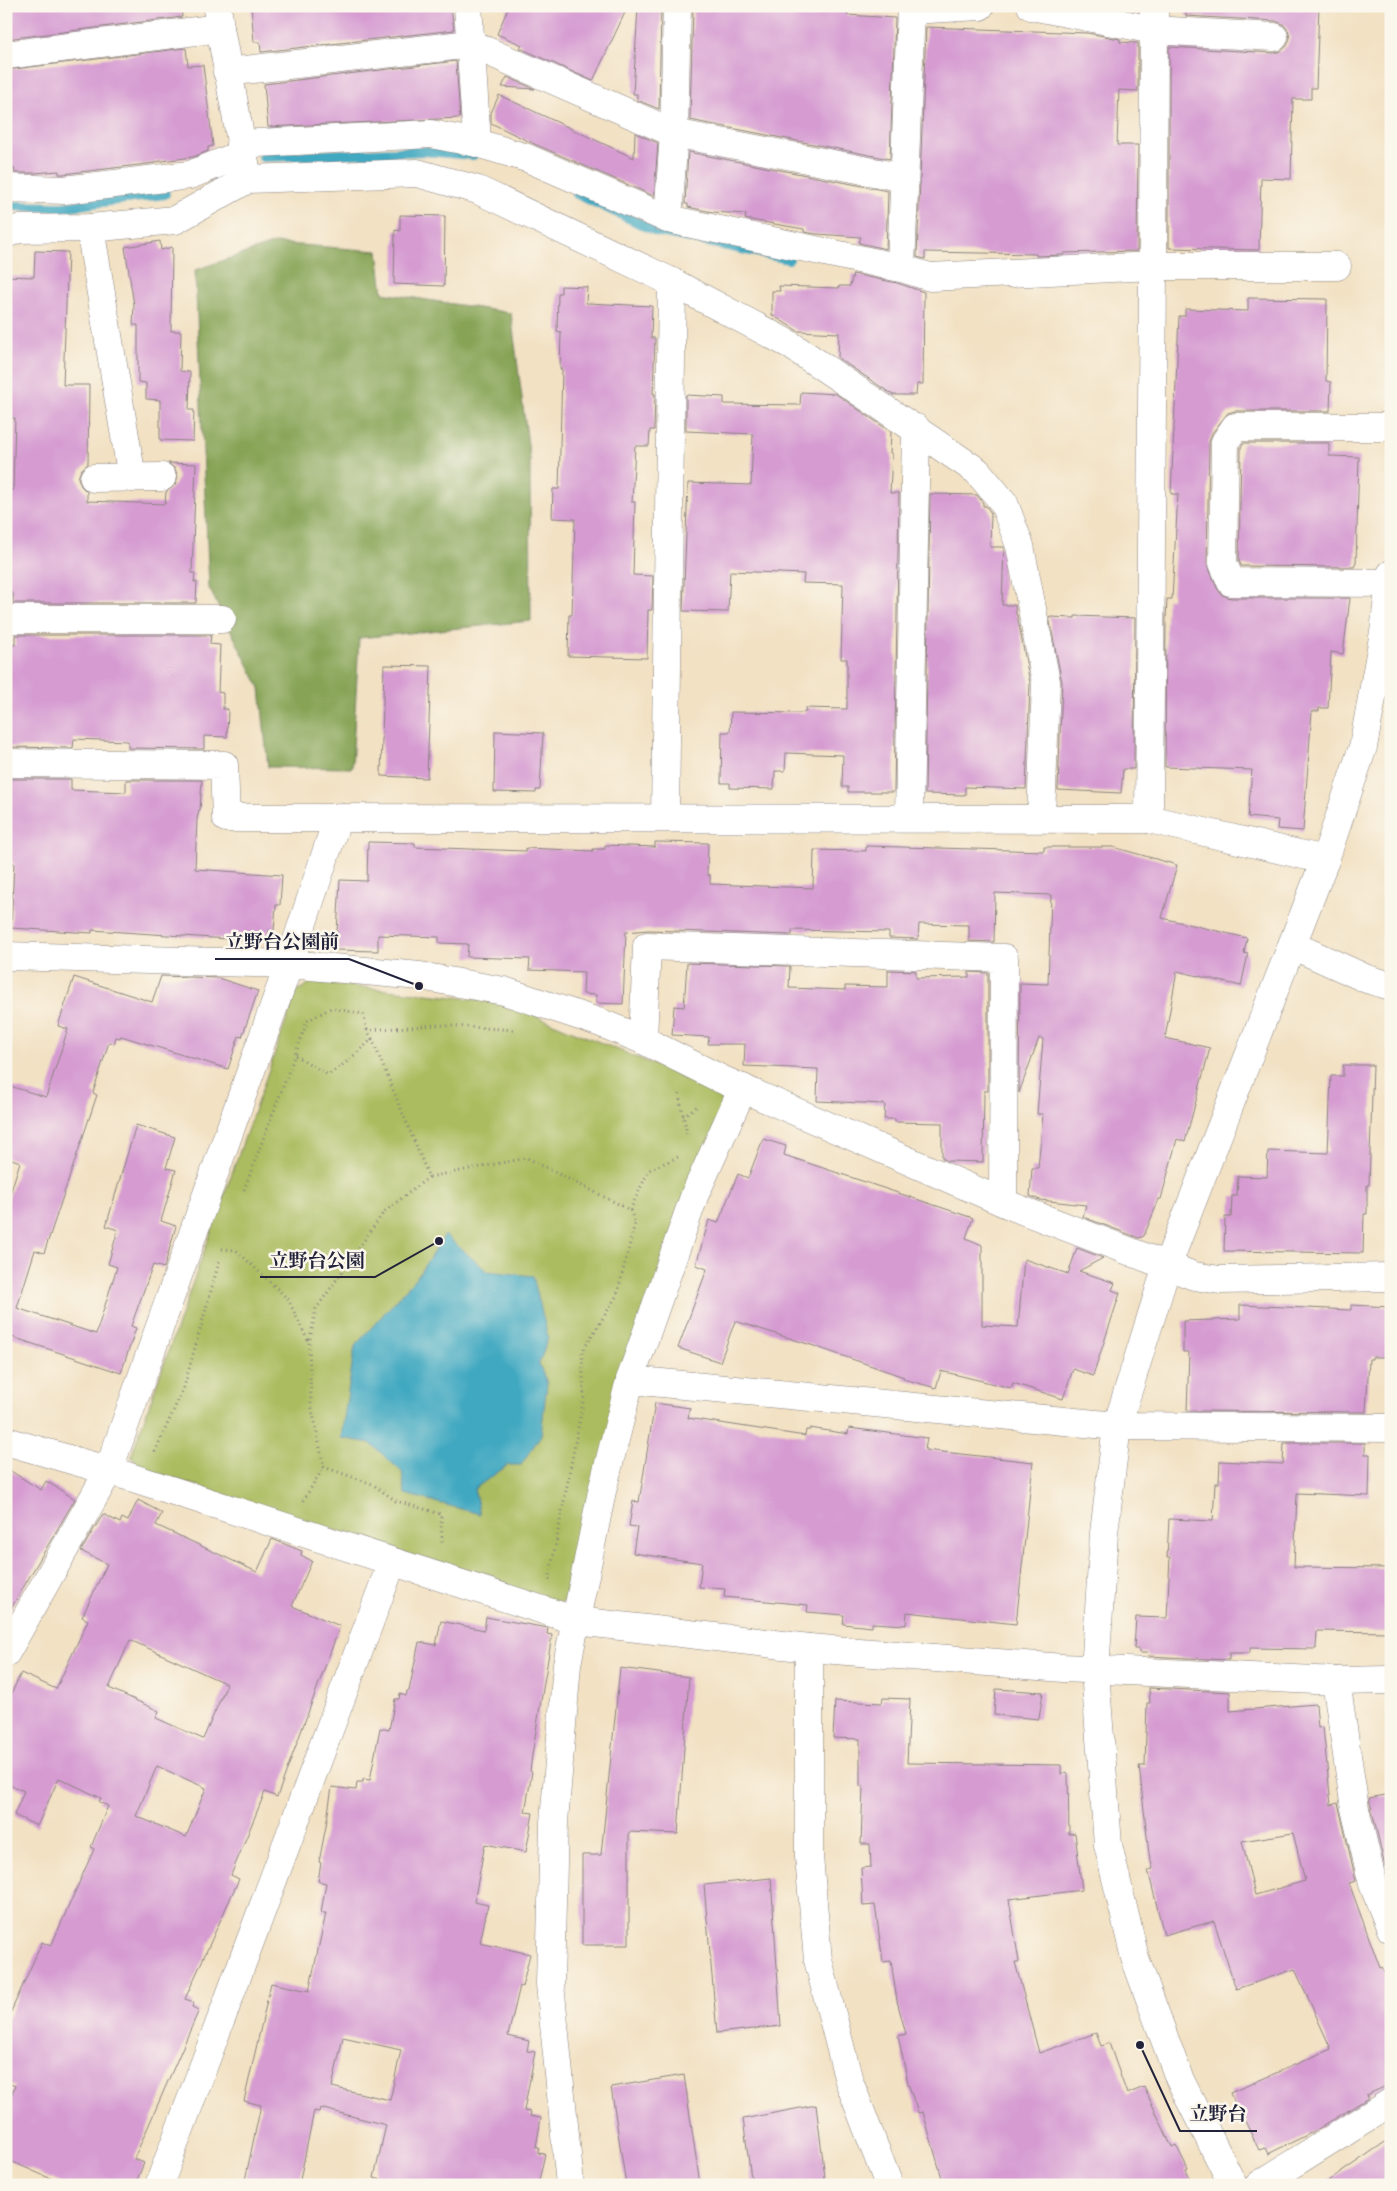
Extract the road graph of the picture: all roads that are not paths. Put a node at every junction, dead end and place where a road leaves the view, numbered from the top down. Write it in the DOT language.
graph roads {
  1 [pos="468,6"];
  2 [pos="677,6"];
  3 [pos="980,6"];
  4 [pos="1031,6"];
  5 [pos="911,8"];
  6 [pos="219,17"];
  7 [pos="1154,18"];
  8 [pos="1274,37"];
  9 [pos="471,44"];
  10 [pos="6,55"];
  11 [pos="227,72"];
  12 [pos="674,133"];
  13 [pos="477,143"];
  14 [pos="244,159"];
  15 [pos="904,178"];
  16 [pos="6,188"];
  17 [pos="668,219"];
  18 [pos="90,228"];
  19 [pos="6,234"];
  20 [pos="1153,266"];
  21 [pos="1337,266"];
  22 [pos="902,268"];
  23 [pos="672,282"];
  24 [pos="1391,427"];
  25 [pos="916,428"];
  26 [pos="162,477"];
  27 [pos="94,478"];
  28 [pos="132,478"];
  29 [pos="1390,578"];
  30 [pos="6,619"];
  31 [pos="222,619"];
  32 [pos="6,763"];
  33 [pos="338,817"];
  34 [pos="665,818"];
  35 [pos="909,818"];
  36 [pos="1042,818"];
  37 [pos="1149,819"];
  38 [pos="1325,860"];
  39 [pos="1292,945"];
  40 [pos="6,956"];
  41 [pos="290,964"];
  42 [pos="1391,986"];
  43 [pos="643,1040"];
  44 [pos="743,1088"];
  45 [pos="1003,1202"];
  46 [pos="1167,1266"];
  47 [pos="1391,1276"];
  48 [pos="630,1380"];
  49 [pos="1117,1426"];
  50 [pos="1391,1428"];
  51 [pos="6,1441"];
  52 [pos="108,1472"];
  53 [pos="392,1562"];
  54 [pos="579,1610"];
  55 [pos="809,1648"];
  56 [pos="6,1653"];
  57 [pos="1095,1671"];
  58 [pos="1336,1680"];
  59 [pos="1391,1680"];
  60 [pos="1391,1929"];
  61 [pos="1391,2102"];
  62 [pos="159,2185"];
  63 [pos="570,2185"];
  64 [pos="890,2185"];
  65 [pos="1234,2185"];
  66 [pos="1259,2185"];
  1 -- 9 [label="street"];
  2 -- 12 [label="street"];
  3 -- 5 [label="street"];
  4 -- 7 [label="street"];
  5 -- 15 [label="street"];
  6 -- 10 [label="street"];
  6 -- 11 [label="street"];
  7 -- 8 [label="street"];
  7 -- 20 [label="street"];
  9 -- 11 [label="street"];
  9 -- 12 [label="street"];
  9 -- 13 [label="street"];
  11 -- 14 [label="street"];
  12 -- 15 [label="street"];
  12 -- 17 [label="street"];
  13 -- 14 [label="street"];
  13 -- 17 [label="street"];
  14 -- 16 [label="street"];
  14 -- 18 [label="street"];
  14 -- 23 [label="street"];
  15 -- 22 [label="street"];
  17 -- 22 [label="street"];
  18 -- 19 [label="street"];
  18 -- 28 [label="street"];
  20 -- 21 [label="street"];
  20 -- 22 [label="street"];
  20 -- 37 [label="street"];
  23 -- 25 [label="street"];
  23 -- 34 [label="street"];
  24 -- 29 [label="street"];
  25 -- 35 [label="street"];
  25 -- 36 [label="street"];
  26 -- 28 [label="street"];
  27 -- 28 [label="street"];
  29 -- 38 [label="street"];
  30 -- 31 [label="street"];
  32 -- 33 [label="street"];
  33 -- 34 [label="street"];
  33 -- 41 [label="street"];
  34 -- 35 [label="street"];
  35 -- 36 [label="street"];
  36 -- 37 [label="street"];
  37 -- 38 [label="street"];
  38 -- 39 [label="street"];
  39 -- 42 [label="street"];
  39 -- 46 [label="street"];
  40 -- 41 [label="street"];
  41 -- 43 [label="street"];
  41 -- 52 [label="street"];
  43 -- 44 [label="street"];
  43 -- 45 [label="street"];
  44 -- 45 [label="street"];
  44 -- 48 [label="street"];
  45 -- 46 [label="street"];
  46 -- 47 [label="street"];
  46 -- 49 [label="street"];
  48 -- 49 [label="street"];
  48 -- 54 [label="street"];
  49 -- 50 [label="street"];
  49 -- 57 [label="street"];
  51 -- 52 [label="street"];
  52 -- 53 [label="street"];
  52 -- 56 [label="street"];
  53 -- 54 [label="street"];
  53 -- 62 [label="street"];
  54 -- 55 [label="street"];
  54 -- 63 [label="street"];
  55 -- 57 [label="street"];
  55 -- 64 [label="street"];
  57 -- 58 [label="street"];
  57 -- 65 [label="street"];
  58 -- 59 [label="street"];
  58 -- 60 [label="street"];
  61 -- 66 [label="street"];
}
